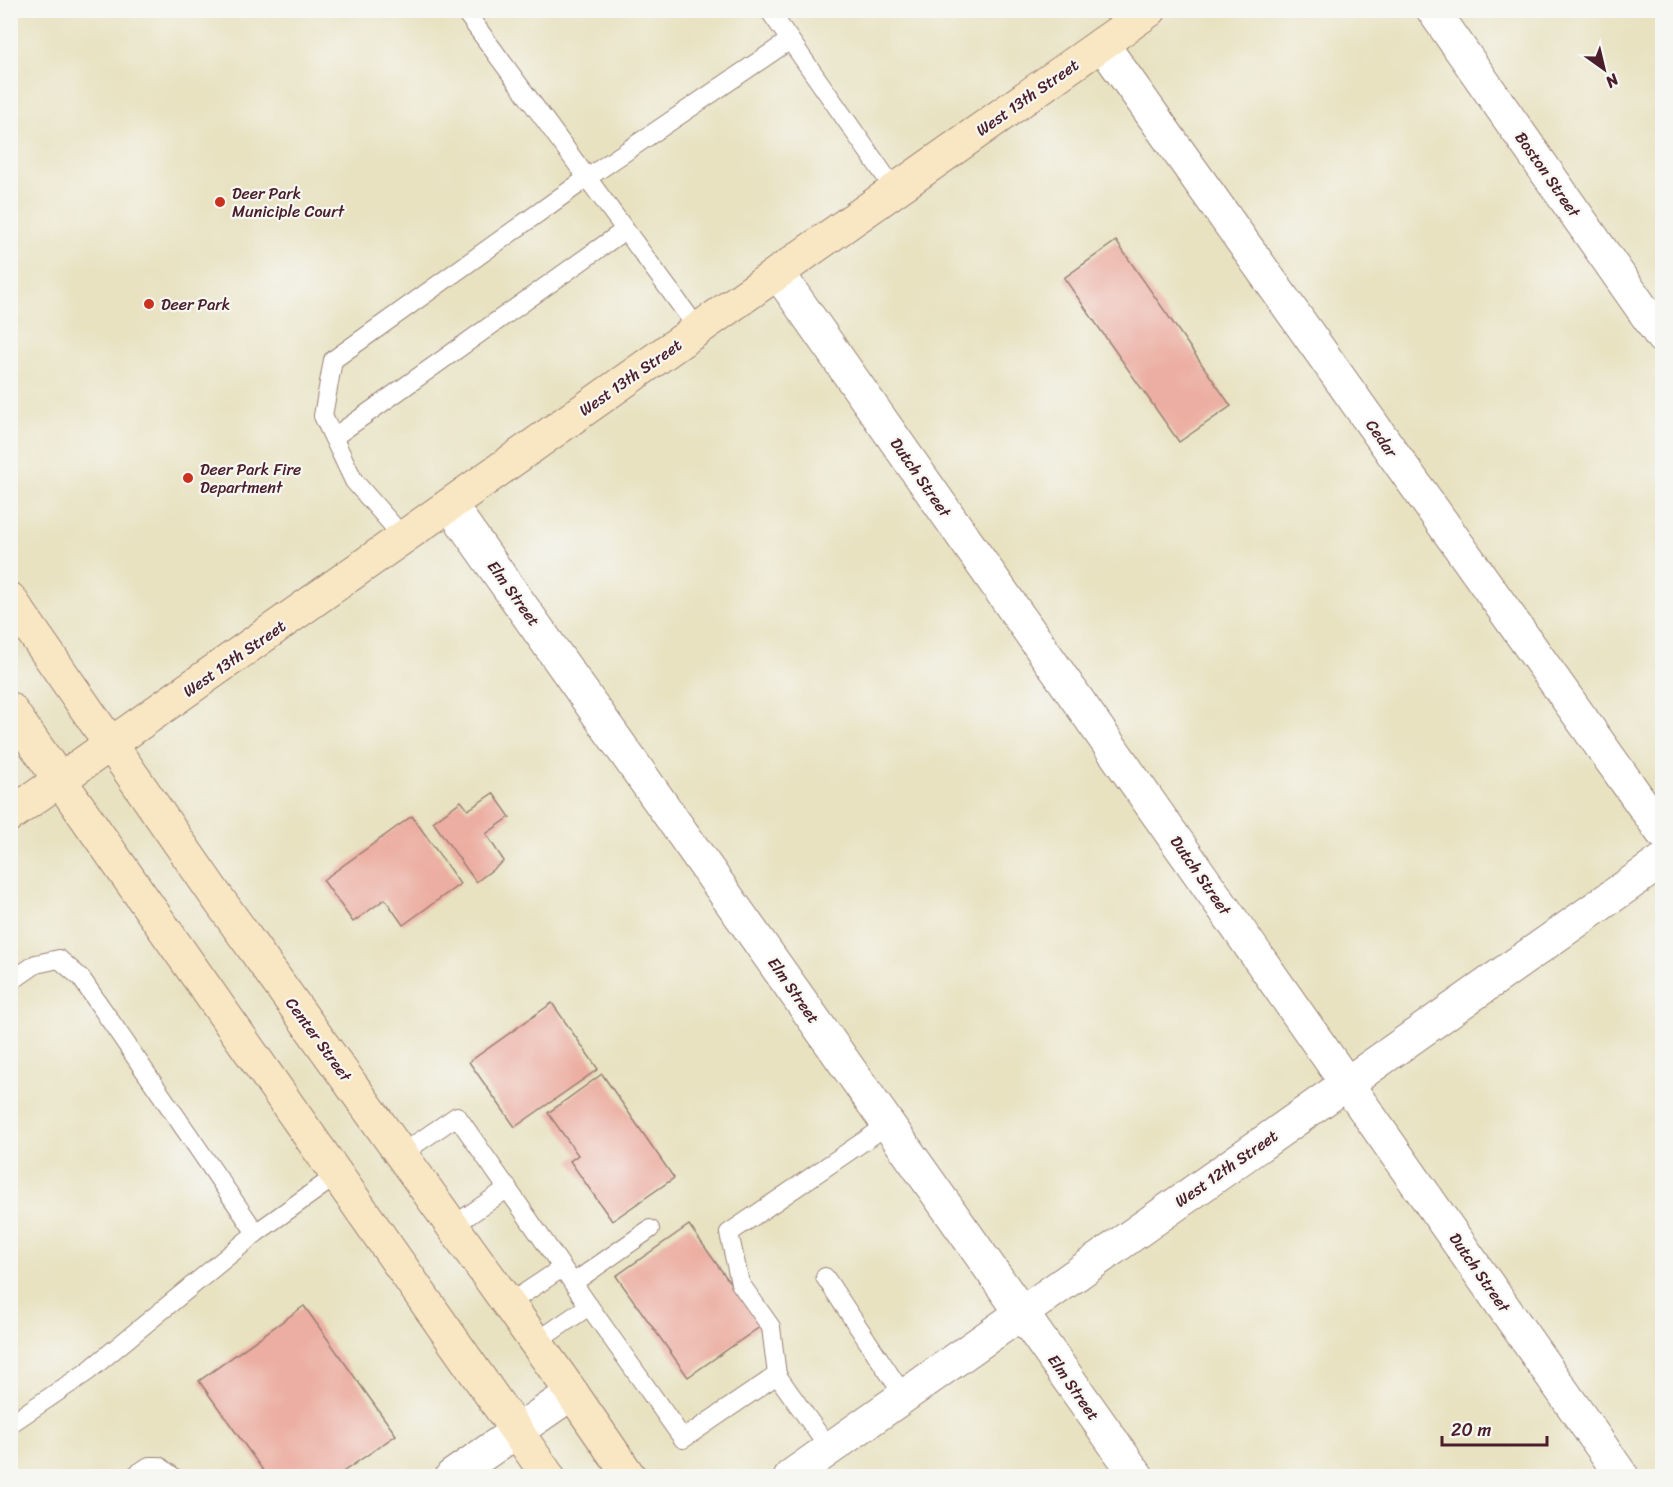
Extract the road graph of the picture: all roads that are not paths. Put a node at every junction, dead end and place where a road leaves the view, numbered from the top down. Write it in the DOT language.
graph roads {
  1 [pos="464,10"];
  2 [pos="769,10"];
  3 [pos="1150,10"];
  4 [pos="1433,10"];
  5 [pos="789,40"];
  6 [pos="1102,44"];
  7 [pos="587,178"];
  8 [pos="895,190"];
  9 [pos="625,230"];
  10 [pos="778,273"];
  11 [pos="698,329"];
  12 [pos="1662,337"];
  13 [pos="334,437"];
  14 [pos="450,505"];
  15 [pos="403,537"];
  16 [pos="10,599"];
  17 [pos="10,709"];
  18 [pos="111,745"];
  19 [pos="61,780"];
  20 [pos="10,815"];
  21 [pos="1662,832"];
  22 [pos="1662,861"];
  23 [pos="10,982"];
  24 [pos="1347,1084"];
  25 [pos="888,1124"];
  26 [pos="401,1154"];
  27 [pos="337,1175"];
  28 [pos="508,1188"];
  29 [pos="453,1226"];
  30 [pos="650,1229"];
  31 [pos="256,1233"];
  32 [pos="568,1275"];
  33 [pos="825,1277"];
  34 [pos="508,1304"];
  35 [pos="589,1306"];
  36 [pos="1022,1312"];
  37 [pos="536,1342"];
  38 [pos="777,1375"];
  39 [pos="572,1393"];
  40 [pos="904,1396"];
  41 [pos="10,1424"];
  42 [pos="516,1432"];
  43 [pos="830,1450"];
  44 [pos="134,1476"];
  45 [pos="172,1476"];
  46 [pos="453,1476"];
  47 [pos="548,1476"];
  48 [pos="629,1476"];
  49 [pos="791,1476"];
  50 [pos="1137,1476"];
  51 [pos="1622,1476"];
  1 -- 7 [label="lane"];
  2 -- 5 [label="lane"];
  3 -- 6 [label="main road, West 13th Street"];
  4 -- 12 [label="street, Boston Street"];
  5 -- 7 [label="lane"];
  5 -- 8 [label="lane"];
  6 -- 8 [label="main road, West 13th Street"];
  6 -- 21 [label="street, Cedar"];
  7 -- 9 [label="lane"];
  7 -- 13 [label="lane"];
  8 -- 10 [label="main road, West 13th Street"];
  9 -- 11 [label="lane"];
  9 -- 13 [label="lane"];
  10 -- 11 [label="main road, West 13th Street"];
  10 -- 24 [label="street, Dutch Street"];
  11 -- 14 [label="main road, West 13th Street"];
  13 -- 15 [label="lane"];
  14 -- 15 [label="main road, West 13th Street"];
  14 -- 25 [label="street, Elm Street"];
  15 -- 18 [label="main road, West 13th Street"];
  16 -- 18 [label="main road, Center Street"];
  17 -- 19 [label="main road"];
  18 -- 19 [label="main road, West 13th Street"];
  18 -- 26 [label="main road, Center Street"];
  19 -- 20 [label="main road, West 13th Street"];
  19 -- 27 [label="main road"];
  22 -- 24 [label="street, West 12th Street"];
  23 -- 31 [label="lane"];
  24 -- 36 [label="street, West 12th Street"];
  24 -- 51 [label="street, Dutch Street"];
  25 -- 36 [label="street, Elm Street"];
  25 -- 38 [label="lane"];
  26 -- 28 [label="lane"];
  26 -- 29 [label="main road, Center Street"];
  27 -- 31 [label="lane"];
  27 -- 42 [label="main road"];
  28 -- 29 [label="lane"];
  28 -- 32 [label="lane"];
  29 -- 34 [label="main road, Center Street"];
  30 -- 32 [label="lane"];
  31 -- 41 [label="lane"];
  32 -- 34 [label="lane"];
  32 -- 35 [label="lane"];
  33 -- 40 [label="lane"];
  34 -- 37 [label="main road, Center Street"];
  35 -- 37 [label="lane"];
  35 -- 38 [label="lane"];
  36 -- 40 [label="street, West 12th Street"];
  36 -- 50 [label="street, Elm Street"];
  37 -- 39 [label="main road, Center Street"];
  38 -- 43 [label="lane"];
  39 -- 42 [label="street"];
  39 -- 48 [label="main road, Center Street"];
  40 -- 43 [label="street, West 12th Street"];
  42 -- 46 [label="street"];
  42 -- 47 [label="main road"];
  43 -- 49 [label="street, West 12th Street"];
  44 -- 45 [label="lane"];
}
